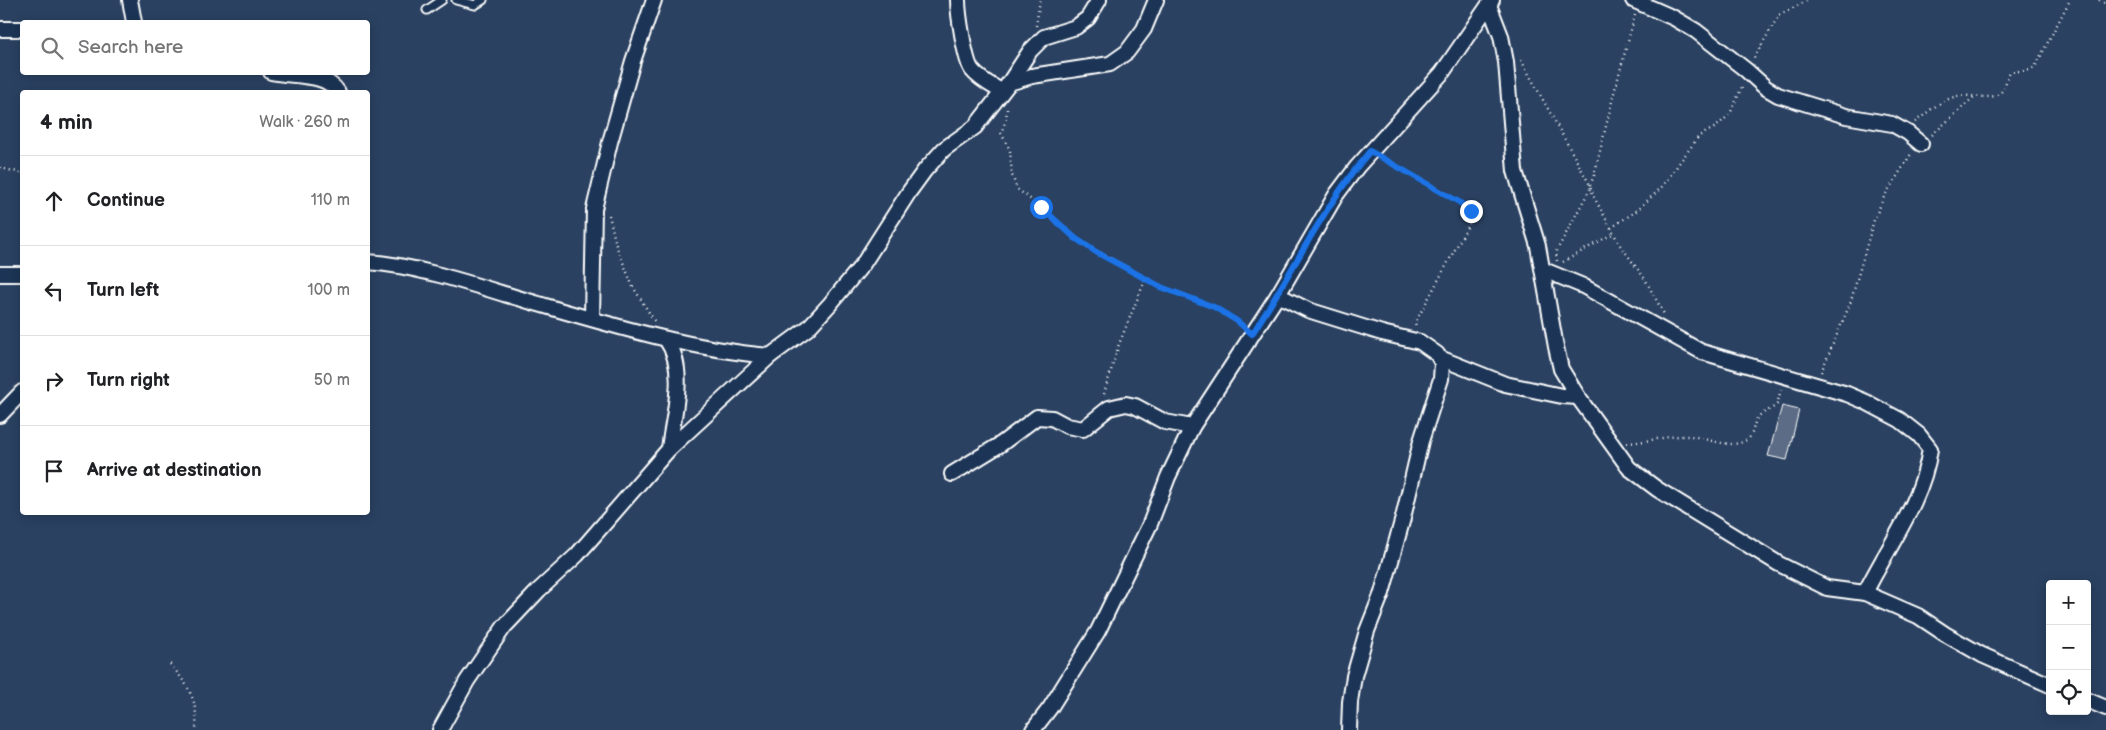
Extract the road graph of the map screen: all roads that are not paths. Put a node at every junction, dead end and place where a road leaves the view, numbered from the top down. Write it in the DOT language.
graph roads {
  1 [pos="130,0"];
  2 [pos="442,0"];
  3 [pos="456,0"];
  4 [pos="483,0"];
  5 [pos="654,0"];
  6 [pos="958,0"];
  7 [pos="1099,0"];
  8 [pos="1156,0"];
  9 [pos="1636,1"];
  10 [pos="1490,2"];
  11 [pos="427,10"];
  12 [pos="134,20"];
  13 [pos="0,28"];
  14 [pos="20,30"];
  15 [pos="292,75"];
  16 [pos="1005,87"];
  17 [pos="336,90"];
  18 [pos="1921,144"];
  19 [pos="370,253"];
  20 [pos="370,262"];
  21 [pos="385,263"];
  22 [pos="1544,270"];
  23 [pos="0,274"];
  24 [pos="20,274"];
  25 [pos="1278,295"];
  26 [pos="592,318"];
  27 [pos="666,339"];
  28 [pos="770,356"];
  29 [pos="1440,358"];
  30 [pos="18,396"];
  31 [pos="1578,397"];
  32 [pos="0,405"];
  33 [pos="0,415"];
  34 [pos="1192,426"];
  35 [pos="669,449"];
  36 [pos="952,474"];
  37 [pos="1865,593"];
  38 [pos="2046,683"];
  39 [pos="2091,702"];
  40 [pos="2106,708"];
  41 [pos="440,730"];
  42 [pos="1033,730"];
  43 [pos="1349,730"];
  1 -- 12 [label="street"];
  2 -- 11 [label="lane"];
  3 -- 4 [label="lane"];
  5 -- 26 [label="street"];
  6 -- 16 [label="street"];
  7 -- 16 [label="street"];
  8 -- 16 [label="street"];
  9 -- 18 [label="street"];
  10 -- 22 [label="street"];
  10 -- 25 [label="street"];
  13 -- 14 [label="street"];
  15 -- 17 [label="street"];
  16 -- 28 [label="street"];
  19 -- 21 [label="street"];
  20 -- 21 [label="street"];
  21 -- 26 [label="street"];
  22 -- 31 [label="street"];
  22 -- 37 [label="street"];
  23 -- 24 [label="street"];
  25 -- 29 [label="street"];
  25 -- 34 [label="street"];
  26 -- 27 [label="street"];
  27 -- 28 [label="street"];
  27 -- 35 [label="street"];
  28 -- 35 [label="street"];
  29 -- 31 [label="street"];
  29 -- 43 [label="street"];
  30 -- 32 [label="street"];
  30 -- 33 [label="street"];
  31 -- 37 [label="street"];
  34 -- 36 [label="street"];
  34 -- 42 [label="street"];
  35 -- 41 [label="street"];
  37 -- 38 [label="street"];
  39 -- 40 [label="street"];
}
